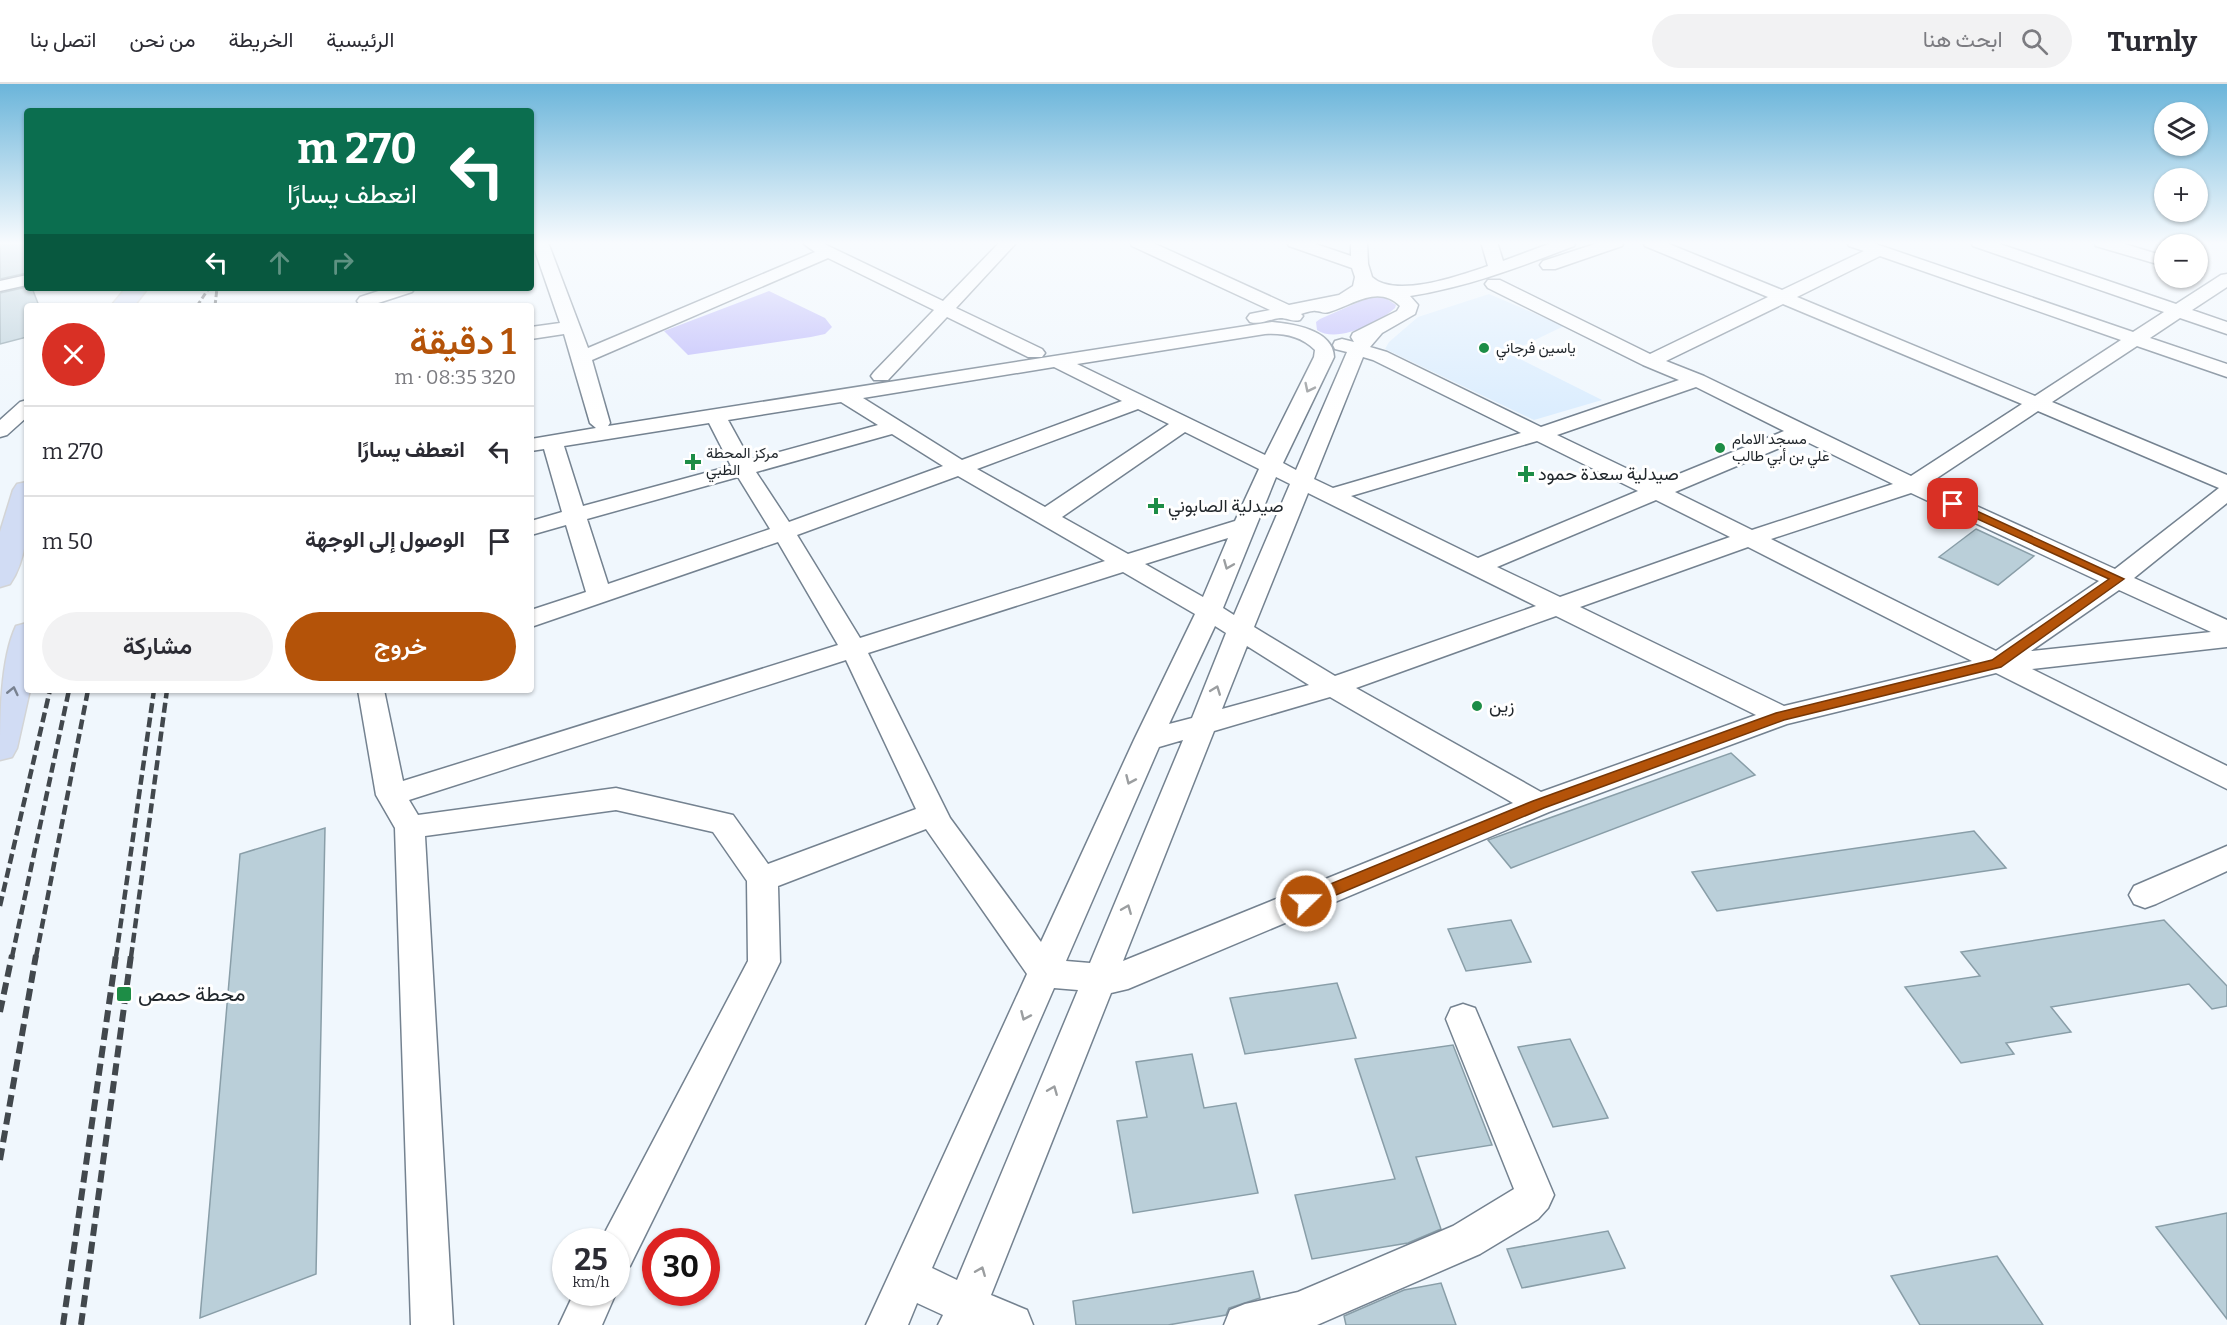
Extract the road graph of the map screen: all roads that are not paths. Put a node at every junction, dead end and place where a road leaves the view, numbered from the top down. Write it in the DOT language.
graph roads {
  1 [pos="561,300"];
  2 [pos="716,300"];
  3 [pos="927,300"];
  4 [pos="955,300"];
  5 [pos="1253,300"];
  6 [pos="1338,300"];
  7 [pos="1341,300"];
  8 [pos="1404,300"];
  9 [pos="1438,300"];
  10 [pos="1538,300"];
  11 [pos="1778,300"];
  12 [pos="1791,300"];
  13 [pos="2022,300"];
  14 [pos="2145,300"];
  15 [pos="2192,300"];
  16 [pos="946,309"];
  17 [pos="2177,311"];
  18 [pos="1403,315"];
  19 [pos="1301,324"];
  20 [pos="571,327"];
  21 [pos="2227,328"];
  22 [pos="534,333"];
  23 [pos="2134,339"];
  24 [pos="1371,342"];
  25 [pos="1035,353"];
  26 [pos="582,357"];
  27 [pos="1650,361"];
  28 [pos="1058,362"];
  29 [pos="2227,371"];
  30 [pos="881,376"];
  31 [pos="1696,380"];
  32 [pos="843,394"];
  33 [pos="1139,402"];
  34 [pos="2039,402"];
  35 [pos="24,409"];
  36 [pos="715,416"];
  37 [pos="600,423"];
  38 [pos="1183,424"];
  39 [pos="893,427"];
  40 [pos="0,431"];
  41 [pos="1801,431"];
  42 [pos="534,433"];
  43 [pos="1539,434"];
  44 [pos="542,443"];
  45 [pos="1271,467"];
  46 [pos="960,468"];
  47 [pos="744,470"];
  48 [pos="1303,482"];
  49 [pos="2227,483"];
  50 [pos="1912,485"];
  51 [pos="1658,492"];
  52 [pos="2227,492"];
  53 [pos="1331,495"];
  54 [pos="24,496"];
  55 [pos="576,516"];
  56 [pos="1045,518"];
  57 [pos="8,525"];
  58 [pos="1245,525"];
  59 [pos="534,527"];
  60 [pos="784,532"];
  61 [pos="1748,538"];
  62 [pos="1123,563"];
  63 [pos="1476,567"];
  64 [pos="0,578"];
  65 [pos="2118,579"];
  66 [pos="599,595"];
  67 [pos="1556,607"];
  68 [pos="1209,611"];
  69 [pos="534,619"];
  70 [pos="1239,629"];
  71 [pos="2227,630"];
  72 [pos="2227,639"];
  73 [pos="24,646"];
  74 [pos="853,648"];
  75 [pos="1996,664"];
  76 [pos="1333,687"];
  77 [pos="372,693"];
  78 [pos="1781,716"];
  79 [pos="1203,724"];
  80 [pos="1148,740"];
  81 [pos="0,748"];
  82 [pos="2227,778"];
  83 [pos="390,795"];
  84 [pos="1539,804"];
  85 [pos="933,814"];
  86 [pos="410,827"];
  87 [pos="2227,858"];
  88 [pos="762,879"];
  89 [pos="2145,895"];
  90 [pos="1045,973"];
  91 [pos="1098,977"];
  92 [pos="1462,1019"];
  93 [pos="628,1228"];
  94 [pos="908,1278"];
  95 [pos="590,1306"];
  96 [pos="963,1315"];
  97 [pos="432,1325"];
  98 [pos="580,1325"];
  99 [pos="887,1325"];
  100 [pos="1012,1325"];
  101 [pos="1245,1325"];
  1 -- 20 [label="street"];
  2 -- 26 [label="street"];
  3 -- 16 [label="street"];
  4 -- 16 [label="street"];
  5 -- 19 [label="street"];
  6 -- 19 [label="street"];
  7 -- 19 [label="street"];
  8 -- 18 [label="street"];
  9 -- 18 [label="street"];
  10 -- 27 [label="street"];
  11 -- 27 [label="street"];
  12 -- 34 [label="street"];
  13 -- 23 [label="street"];
  14 -- 17 [label="street"];
  15 -- 17 [label="street"];
  16 -- 25 [label="street"];
  16 -- 30 [label="street"];
  17 -- 21 [label="street"];
  17 -- 23 [label="street"];
  18 -- 24 [label="street"];
  19 -- 24 [label="street"];
  19 -- 25 [label="street"];
  19 -- 28 [label="street"];
  19 -- 45 [label="street, one-way"];
  20 -- 22 [label="street"];
  20 -- 26 [label="street"];
  23 -- 29 [label="street"];
  23 -- 34 [label="street"];
  24 -- 43 [label="street"];
  24 -- 48 [label="street"];
  25 -- 30 [label="street"];
  26 -- 37 [label="street"];
  27 -- 31 [label="street"];
  28 -- 32 [label="street"];
  28 -- 33 [label="street"];
  30 -- 37 [label="street"];
  31 -- 41 [label="street"];
  31 -- 43 [label="street"];
  32 -- 36 [label="street"];
  32 -- 39 [label="street"];
  33 -- 38 [label="street"];
  33 -- 46 [label="street"];
  34 -- 49 [label="street"];
  34 -- 50 [label="street"];
  35 -- 40 [label="street"];
  36 -- 44 [label="street"];
  36 -- 47 [label="street"];
  37 -- 42 [label="street"];
  38 -- 45 [label="street"];
  38 -- 56 [label="street"];
  39 -- 46 [label="street"];
  39 -- 47 [label="street"];
  41 -- 50 [label="street"];
  41 -- 51 [label="street"];
  43 -- 51 [label="street"];
  43 -- 53 [label="street"];
  44 -- 55 [label="street"];
  45 -- 48 [label="street"];
  45 -- 58 [label="street"];
  46 -- 56 [label="street"];
  46 -- 60 [label="street"];
  47 -- 55 [label="street"];
  47 -- 60 [label="street"];
  48 -- 53 [label="street"];
  48 -- 70 [label="street"];
  50 -- 61 [label="street"];
  50 -- 65 [label="street"];
  51 -- 61 [label="street"];
  51 -- 63 [label="street"];
  52 -- 65 [label="street"];
  53 -- 63 [label="street"];
  54 -- 57 [label="main road"];
  55 -- 59 [label="street"];
  55 -- 66 [label="street"];
  56 -- 62 [label="street"];
  57 -- 64 [label="main road"];
  58 -- 62 [label="street"];
  58 -- 68 [label="street, one-way"];
  60 -- 66 [label="street"];
  60 -- 74 [label="street"];
  61 -- 67 [label="street"];
  61 -- 75 [label="street"];
  62 -- 68 [label="street"];
  62 -- 74 [label="street"];
  63 -- 67 [label="street"];
  65 -- 71 [label="street"];
  65 -- 75 [label="street"];
  66 -- 69 [label="street"];
  67 -- 76 [label="street"];
  67 -- 78 [label="street"];
  68 -- 70 [label="street"];
  68 -- 80 [label="street"];
  70 -- 76 [label="street"];
  79 -- 70 [label="street, one-way"];
  72 -- 75 [label="street"];
  81 -- 73 [label="main road, one-way"];
  74 -- 83 [label="street"];
  74 -- 85 [label="street"];
  75 -- 78 [label="street"];
  75 -- 82 [label="street"];
  76 -- 79 [label="street"];
  76 -- 84 [label="street"];
  77 -- 83 [label="street"];
  78 -- 84 [label="street"];
  79 -- 80 [label="street"];
  91 -- 79 [label="street, one-way"];
  80 -- 90 [label="street, one-way"];
  83 -- 86 [label="street"];
  84 -- 91 [label="street"];
  85 -- 88 [label="street"];
  85 -- 90 [label="street"];
  86 -- 88 [label="street"];
  86 -- 97 [label="street"];
  87 -- 89 [label="street"];
  88 -- 93 [label="street"];
  90 -- 91 [label="street"];
  90 -- 94 [label="street, one-way"];
  96 -- 91 [label="street, one-way"];
  92 -- 101 [label="street"];
  94 -- 96 [label="street"];
  94 -- 99 [label="street"];
  95 -- 98 [label="street"];
  96 -- 100 [label="street"];
}
